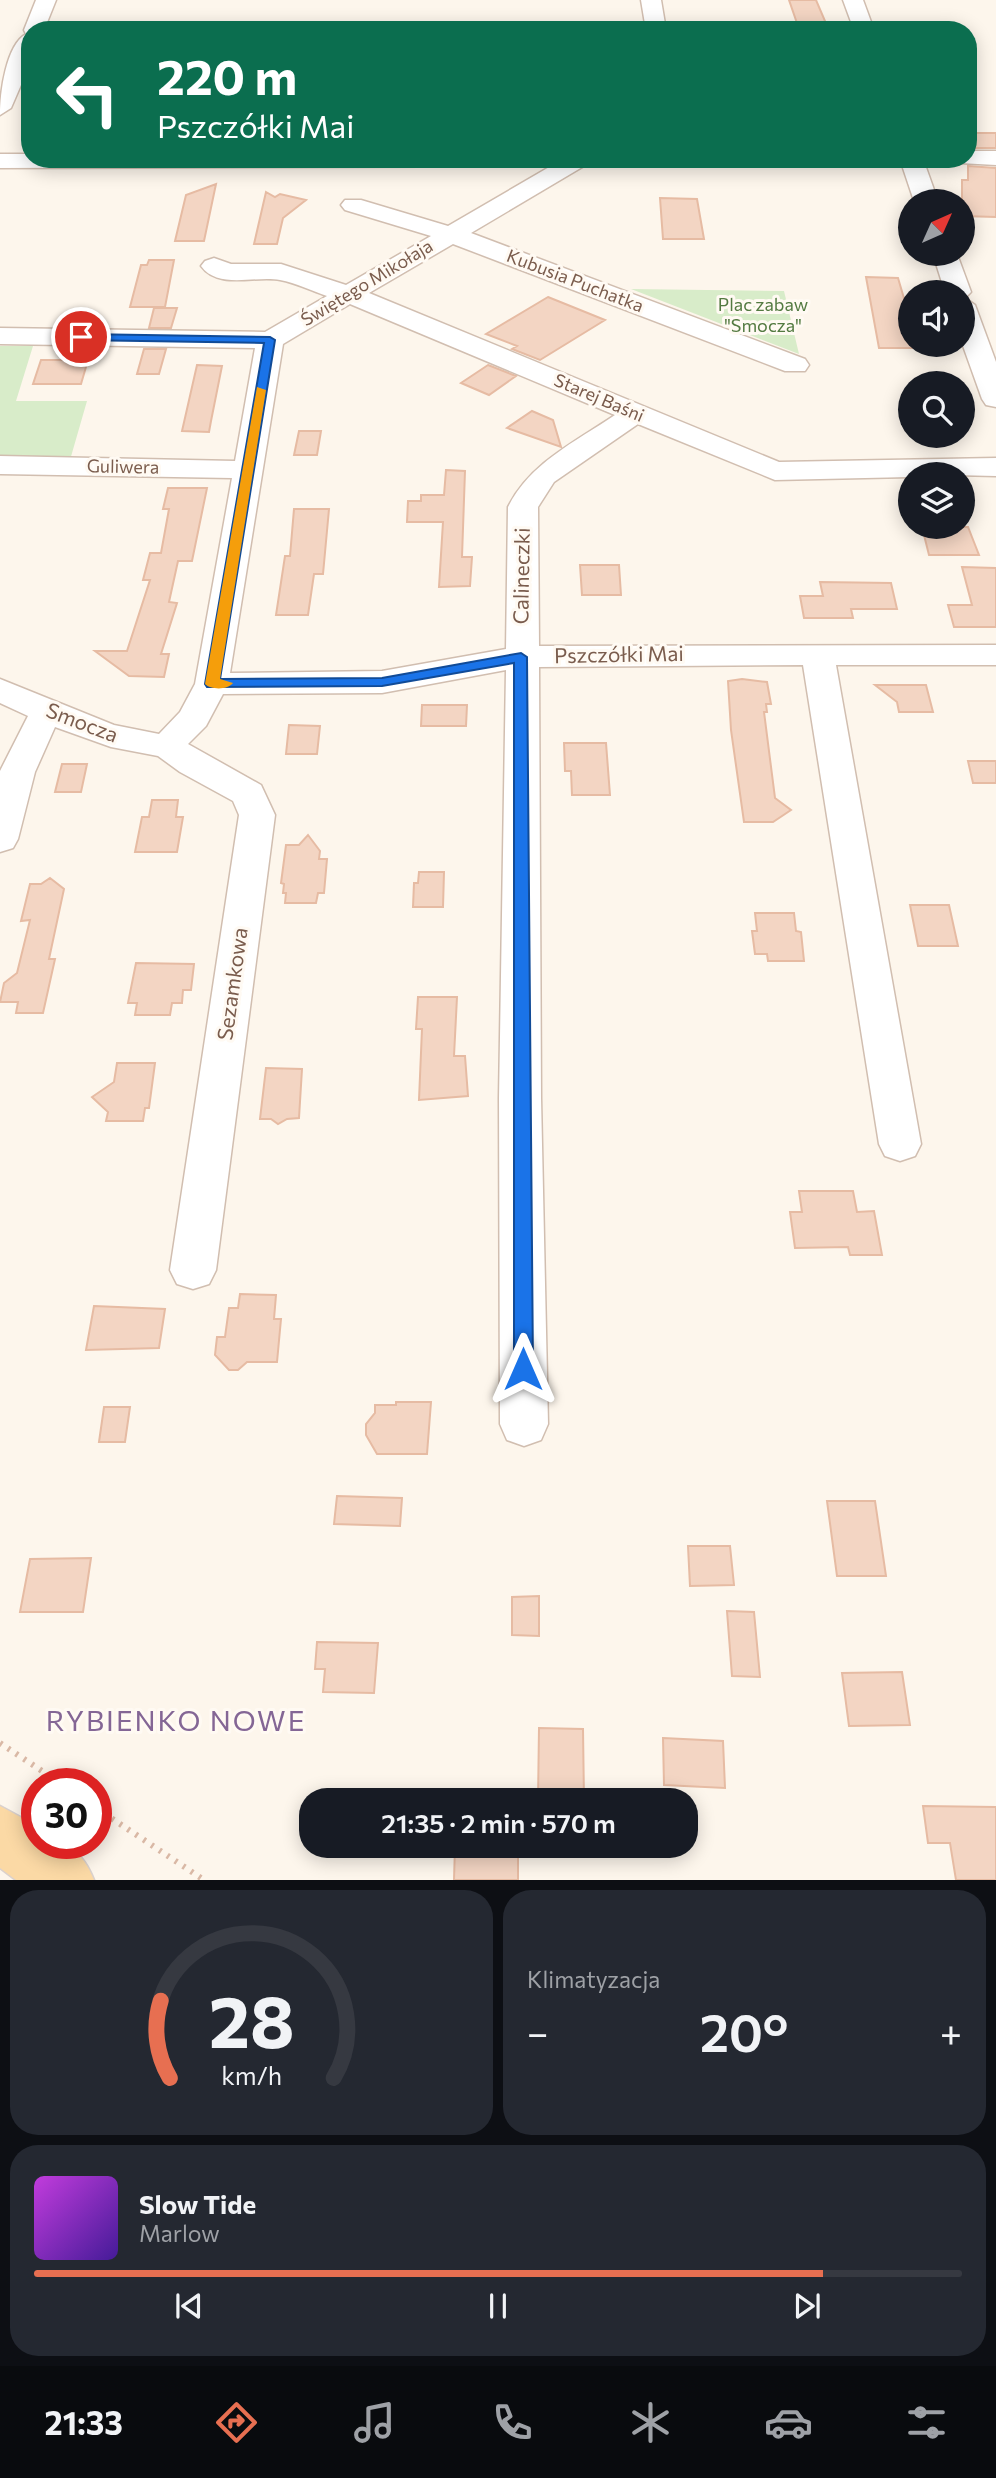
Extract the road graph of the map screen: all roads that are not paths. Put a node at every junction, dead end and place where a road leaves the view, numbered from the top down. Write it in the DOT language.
graph roads {
  1 [pos="46,0"];
  2 [pos="651,0"];
  3 [pos="853,0"];
  4 [pos="38,21"];
  5 [pos="654,21"];
  6 [pos="861,21"];
  7 [pos="21,60"];
  8 [pos="0,108"];
  9 [pos="977,158"];
  10 [pos="996,158"];
  11 [pos="0,160"];
  12 [pos="21,160"];
  13 [pos="46,168"];
  14 [pos="565,168"];
  15 [pos="914,168"];
  16 [pos="0,183"];
  17 [pos="922,189"];
  18 [pos="353,205"];
  19 [pos="450,234"];
  20 [pos="214,265"];
  21 [pos="348,294"];
  22 [pos="0,337"];
  23 [pos="270,340"];
  24 [pos="975,340"];
  25 [pos="795,365"];
  26 [pos="996,399"];
  27 [pos="636,413"];
  28 [pos="0,465"];
  29 [pos="996,467"];
  30 [pos="246,470"];
  31 [pos="996,654"];
  32 [pos="818,656"];
  33 [pos="521,657"];
  34 [pos="212,684"];
  35 [pos="0,690"];
  36 [pos="48,711"];
  37 [pos="167,746"];
  38 [pos="0,839"];
  39 [pos="900,1144"];
  40 [pos="193,1270"];
  41 [pos="524,1424"];
  42 [pos="0,1834"];
  43 [pos="66,1880"];
  1 -- 4 [label="street"];
  2 -- 5 [label="street"];
  3 -- 6 [label="street"];
  7 -- 8 [label="street"];
  9 -- 10 [label="street"];
  11 -- 12 [label="street"];
  13 -- 16 [label="street"];
  14 -- 19 [label="street, Świętego Mikołaja"];
  15 -- 17 [label="street"];
  18 -- 19 [label="street, Kubusia Puchatka"];
  19 -- 21 [label="street, Świętego Mikołaja"];
  19 -- 25 [label="street, Kubusia Puchatka"];
  20 -- 21 [label="street, Starej Baśni"];
  21 -- 23 [label="street, Świętego Mikołaja"];
  21 -- 27 [label="street, Starej Baśni"];
  22 -- 23 [label="street"];
  23 -- 30 [label="street"];
  24 -- 26 [label="street"];
  27 -- 29 [label="street, Starej Baśni"];
  27 -- 33 [label="street, Calineczki"];
  28 -- 30 [label="street, Guliwera"];
  30 -- 34 [label="street"];
  31 -- 32 [label="street, Pszczółki Mai"];
  32 -- 33 [label="street, Pszczółki Mai"];
  32 -- 39 [label="street"];
  33 -- 34 [label="street, Pszczółki Mai"];
  33 -- 41 [label="street, Calineczki"];
  34 -- 37 [label="street"];
  35 -- 36 [label="street, Smocza"];
  36 -- 37 [label="street, Smocza"];
  36 -- 38 [label="street"];
  37 -- 40 [label="street, Sezamkowa"];
  42 -- 43 [label="main road"];
}
